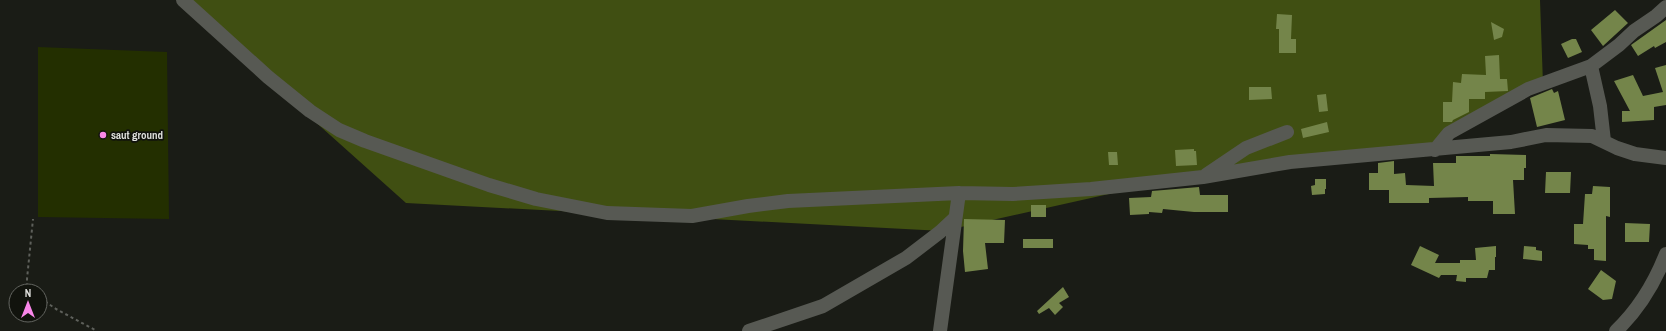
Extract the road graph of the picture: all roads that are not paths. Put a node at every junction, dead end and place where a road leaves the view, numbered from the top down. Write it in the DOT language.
graph roads {
  1 [pos="183,0"];
  2 [pos="1666,7"];
  3 [pos="1590,66"];
  4 [pos="1287,132"];
  5 [pos="1604,141"];
  6 [pos="1435,150"];
  7 [pos="1666,158"];
  8 [pos="1203,177"];
  9 [pos="959,193"];
  10 [pos="955,218"];
  11 [pos="1666,254"];
  12 [pos="749,331"];
  13 [pos="940,331"];
  14 [pos="1616,331"];
  1 -- 9 [label="street"];
  2 -- 3 [label="street"];
  3 -- 5 [label="street"];
  3 -- 6 [label="street"];
  4 -- 8 [label="street"];
  5 -- 6 [label="street"];
  5 -- 7 [label="street"];
  6 -- 8 [label="street"];
  8 -- 9 [label="street"];
  9 -- 10 [label="street"];
  10 -- 12 [label="street"];
  10 -- 13 [label="street"];
  11 -- 14 [label="street"];
}
